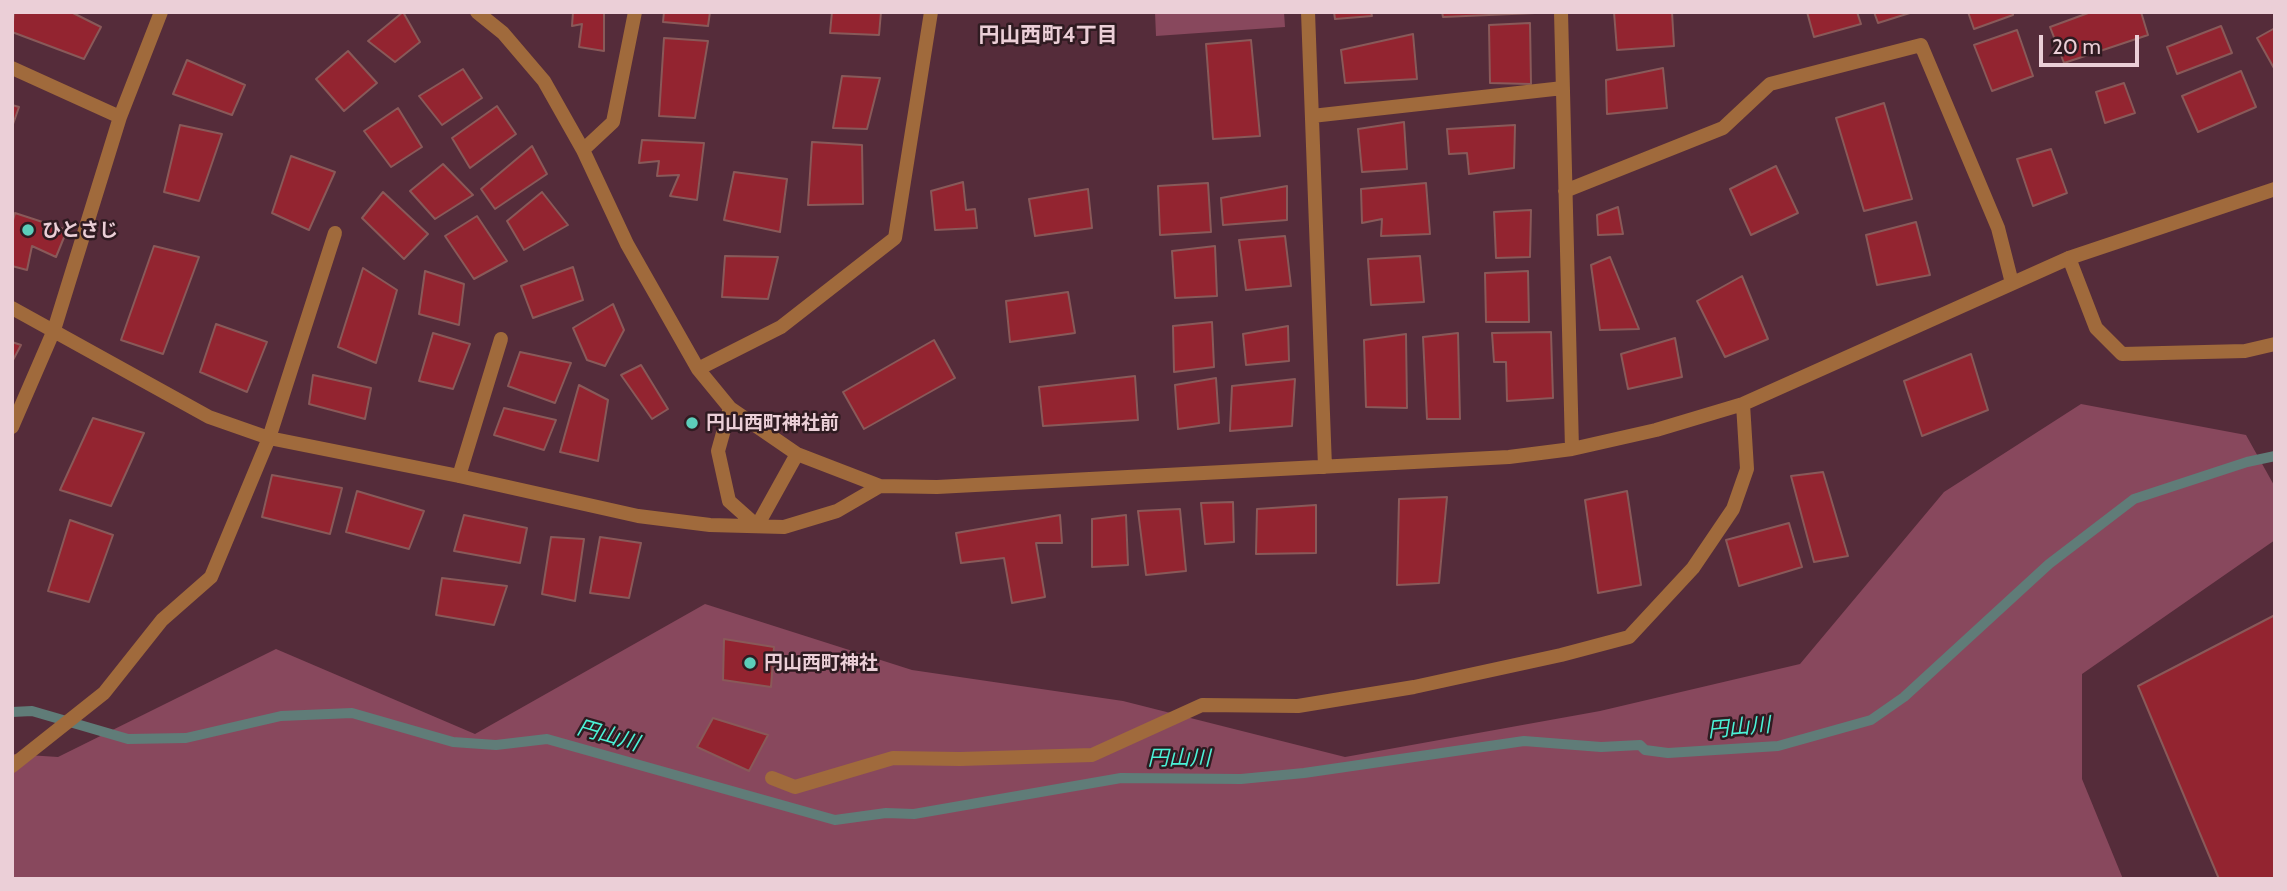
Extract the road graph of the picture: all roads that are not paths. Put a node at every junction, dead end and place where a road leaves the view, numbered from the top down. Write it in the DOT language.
graph roads {
  1 [pos="161,12"];
  2 [pos="477,12"];
  3 [pos="635,12"];
  4 [pos="931,12"];
  5 [pos="1308,12"];
  6 [pos="1561,12"];
  7 [pos="12,68"];
  8 [pos="1563,88"];
  9 [pos="1312,116"];
  10 [pos="120,117"];
  11 [pos="583,150"];
  12 [pos="2275,189"];
  13 [pos="1565,191"];
  14 [pos="335,233"];
  15 [pos="2069,258"];
  16 [pos="2012,283"];
  17 [pos="12,308"];
  18 [pos="54,330"];
  19 [pos="500,340"];
  20 [pos="2275,344"];
  21 [pos="698,369"];
  22 [pos="1743,404"];
  23 [pos="730,408"];
  24 [pos="12,427"];
  25 [pos="269,438"];
  26 [pos="1572,449"];
  27 [pos="797,454"];
  28 [pos="1325,467"];
  29 [pos="459,476"];
  30 [pos="880,486"];
  31 [pos="757,526"];
  32 [pos="12,766"];
  33 [pos="772,778"];
  1 -- 10 [label="street"];
  2 -- 11 [label="street"];
  3 -- 11 [label="street"];
  4 -- 21 [label="street"];
  5 -- 9 [label="street"];
  6 -- 8 [label="street"];
  7 -- 10 [label="street"];
  8 -- 9 [label="street"];
  8 -- 13 [label="street"];
  9 -- 28 [label="street"];
  10 -- 18 [label="street"];
  11 -- 21 [label="street"];
  12 -- 15 [label="street"];
  13 -- 16 [label="street"];
  13 -- 26 [label="street"];
  14 -- 25 [label="street"];
  15 -- 16 [label="street"];
  15 -- 20 [label="street"];
  16 -- 22 [label="street"];
  17 -- 18 [label="street"];
  18 -- 24 [label="street"];
  18 -- 25 [label="street"];
  19 -- 29 [label="street"];
  21 -- 23 [label="street"];
  22 -- 26 [label="street"];
  22 -- 33 [label="street"];
  23 -- 27 [label="street"];
  23 -- 31 [label="street"];
  25 -- 29 [label="street"];
  25 -- 32 [label="street"];
  26 -- 28 [label="street"];
  27 -- 30 [label="street"];
  27 -- 31 [label="street"];
  28 -- 30 [label="street"];
  29 -- 31 [label="street"];
  30 -- 31 [label="street"];
}
